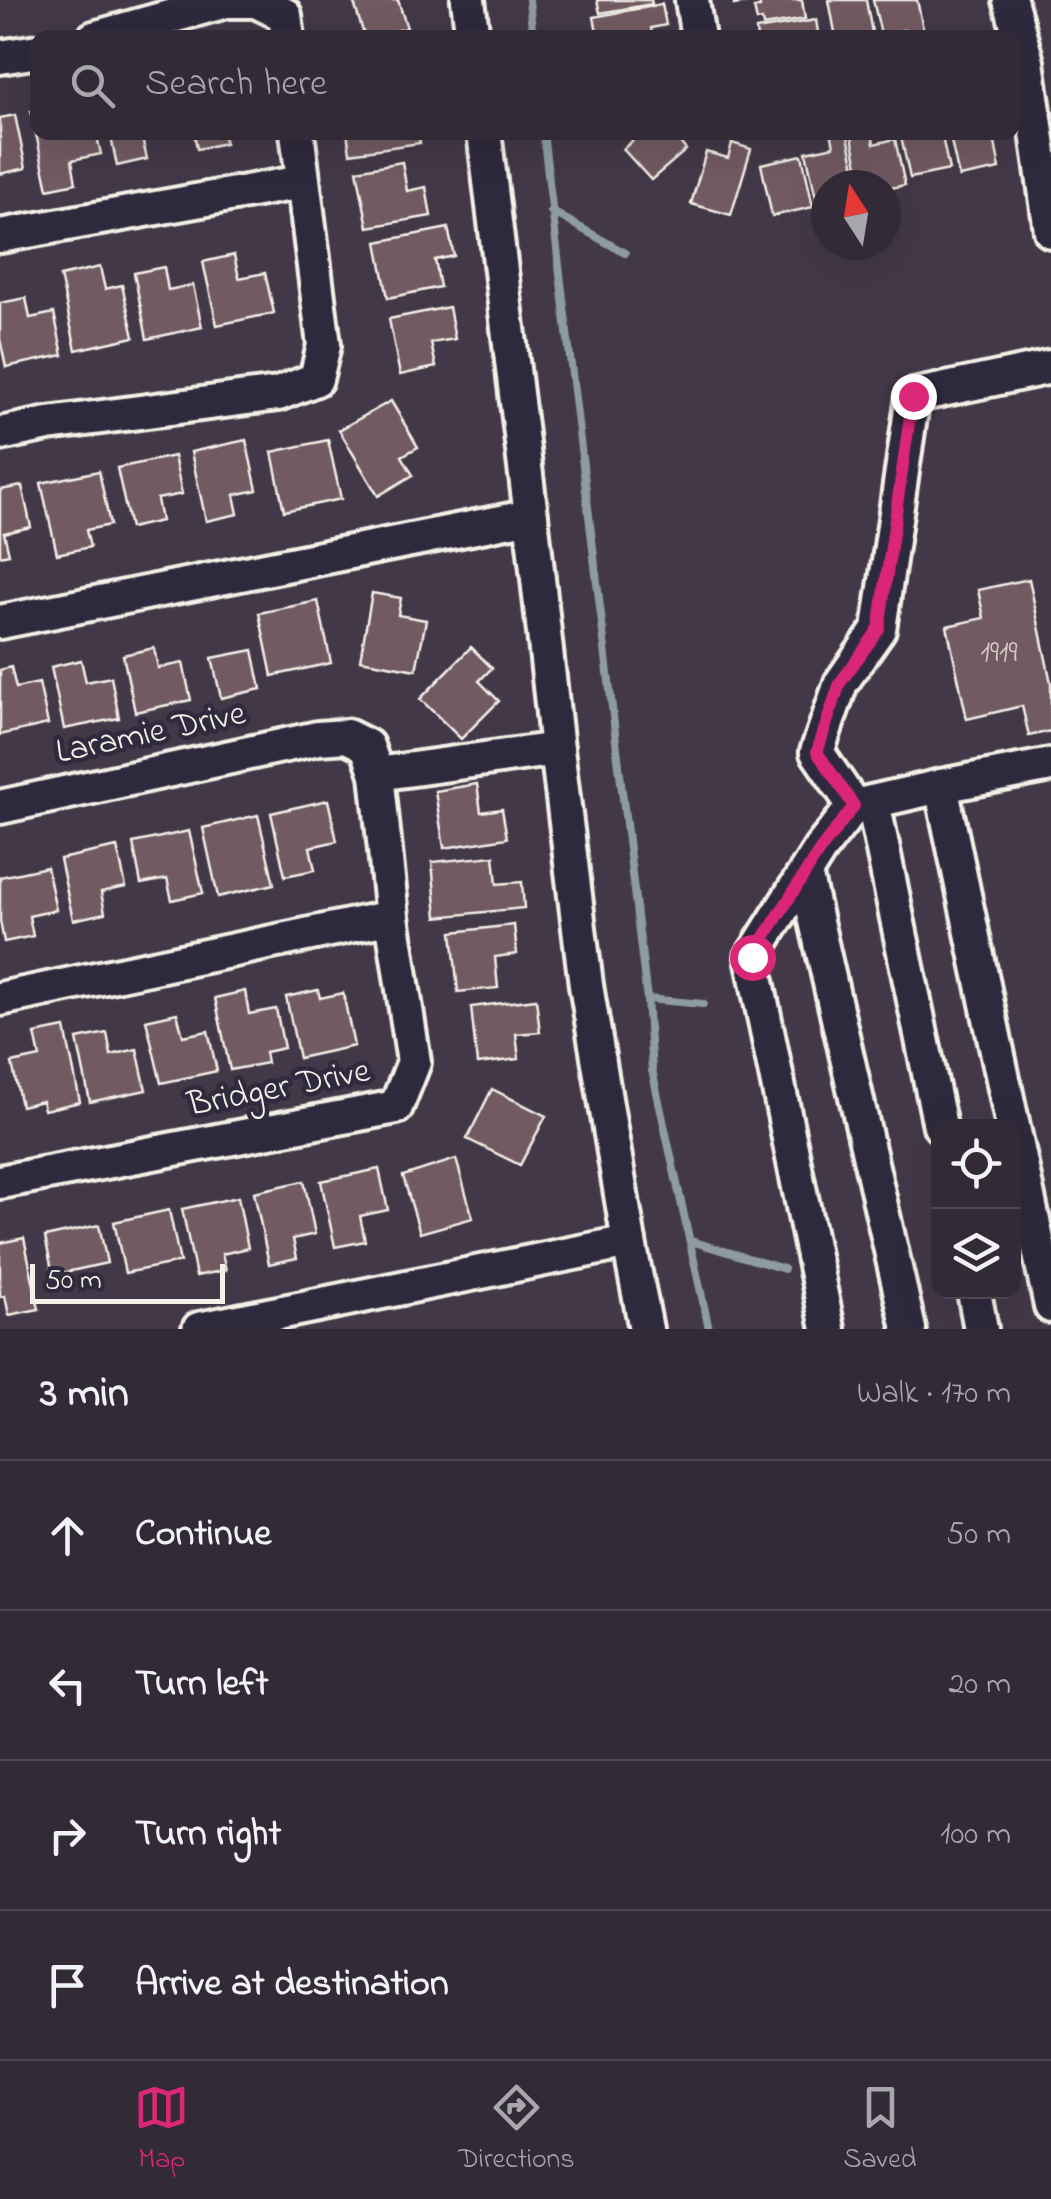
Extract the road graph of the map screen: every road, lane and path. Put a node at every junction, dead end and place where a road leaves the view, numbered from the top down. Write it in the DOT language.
graph roads {
  1 [pos="468,0"];
  2 [pos="692,0"];
  3 [pos="1010,0"];
  4 [pos="123,30"];
  5 [pos="287,30"];
  6 [pos="471,30"];
  7 [pos="697,30"];
  8 [pos="1015,30"];
  9 [pos="30,52"];
  10 [pos="0,57"];
  11 [pos="1021,68"];
  12 [pos="298,140"];
  13 [pos="485,140"];
  14 [pos="302,182"];
  15 [pos="1051,231"];
  16 [pos="0,236"];
  17 [pos="1051,367"];
  18 [pos="0,434"];
  19 [pos="531,516"];
  20 [pos="0,622"];
  21 [pos="557,749"];
  22 [pos="1051,765"];
  23 [pos="377,774"];
  24 [pos="940,786"];
  25 [pos="864,804"];
  26 [pos="0,807"];
  27 [pos="805,872"];
  28 [pos="392,917"];
  29 [pos="0,1000"];
  30 [pos="938,1119"];
  31 [pos="0,1182"];
  32 [pos="628,1242"];
  33 [pos="975,1299"];
  34 [pos="1051,1306"];
  35 [pos="199,1329"];
  36 [pos="646,1329"];
  37 [pos="828,1329"];
  38 [pos="909,1329"];
  39 [pos="981,1329"];
  1 -- 6 [label="street"];
  2 -- 7 [label="street"];
  3 -- 8 [label="street"];
  4 -- 5 [label="street"];
  9 -- 10 [label="street"];
  11 -- 15 [label="street"];
  12 -- 14 [label="street"];
  13 -- 19 [label="street"];
  14 -- 16 [label="street"];
  14 -- 18 [label="street"];
  17 -- 25 [label="street"];
  19 -- 20 [label="street"];
  19 -- 21 [label="street"];
  21 -- 23 [label="street"];
  21 -- 32 [label="street"];
  22 -- 24 [label="street"];
  23 -- 26 [label="street, Laramie Drive"];
  23 -- 28 [label="street, Bridger Drive"];
  24 -- 25 [label="street"];
  24 -- 34 [label="street"];
  25 -- 27 [label="street"];
  25 -- 30 [label="street"];
  27 -- 37 [label="street"];
  27 -- 38 [label="street"];
  28 -- 29 [label="street"];
  28 -- 31 [label="street, Bridger Drive"];
  32 -- 35 [label="street"];
  32 -- 36 [label="street"];
  33 -- 39 [label="street"];
}
